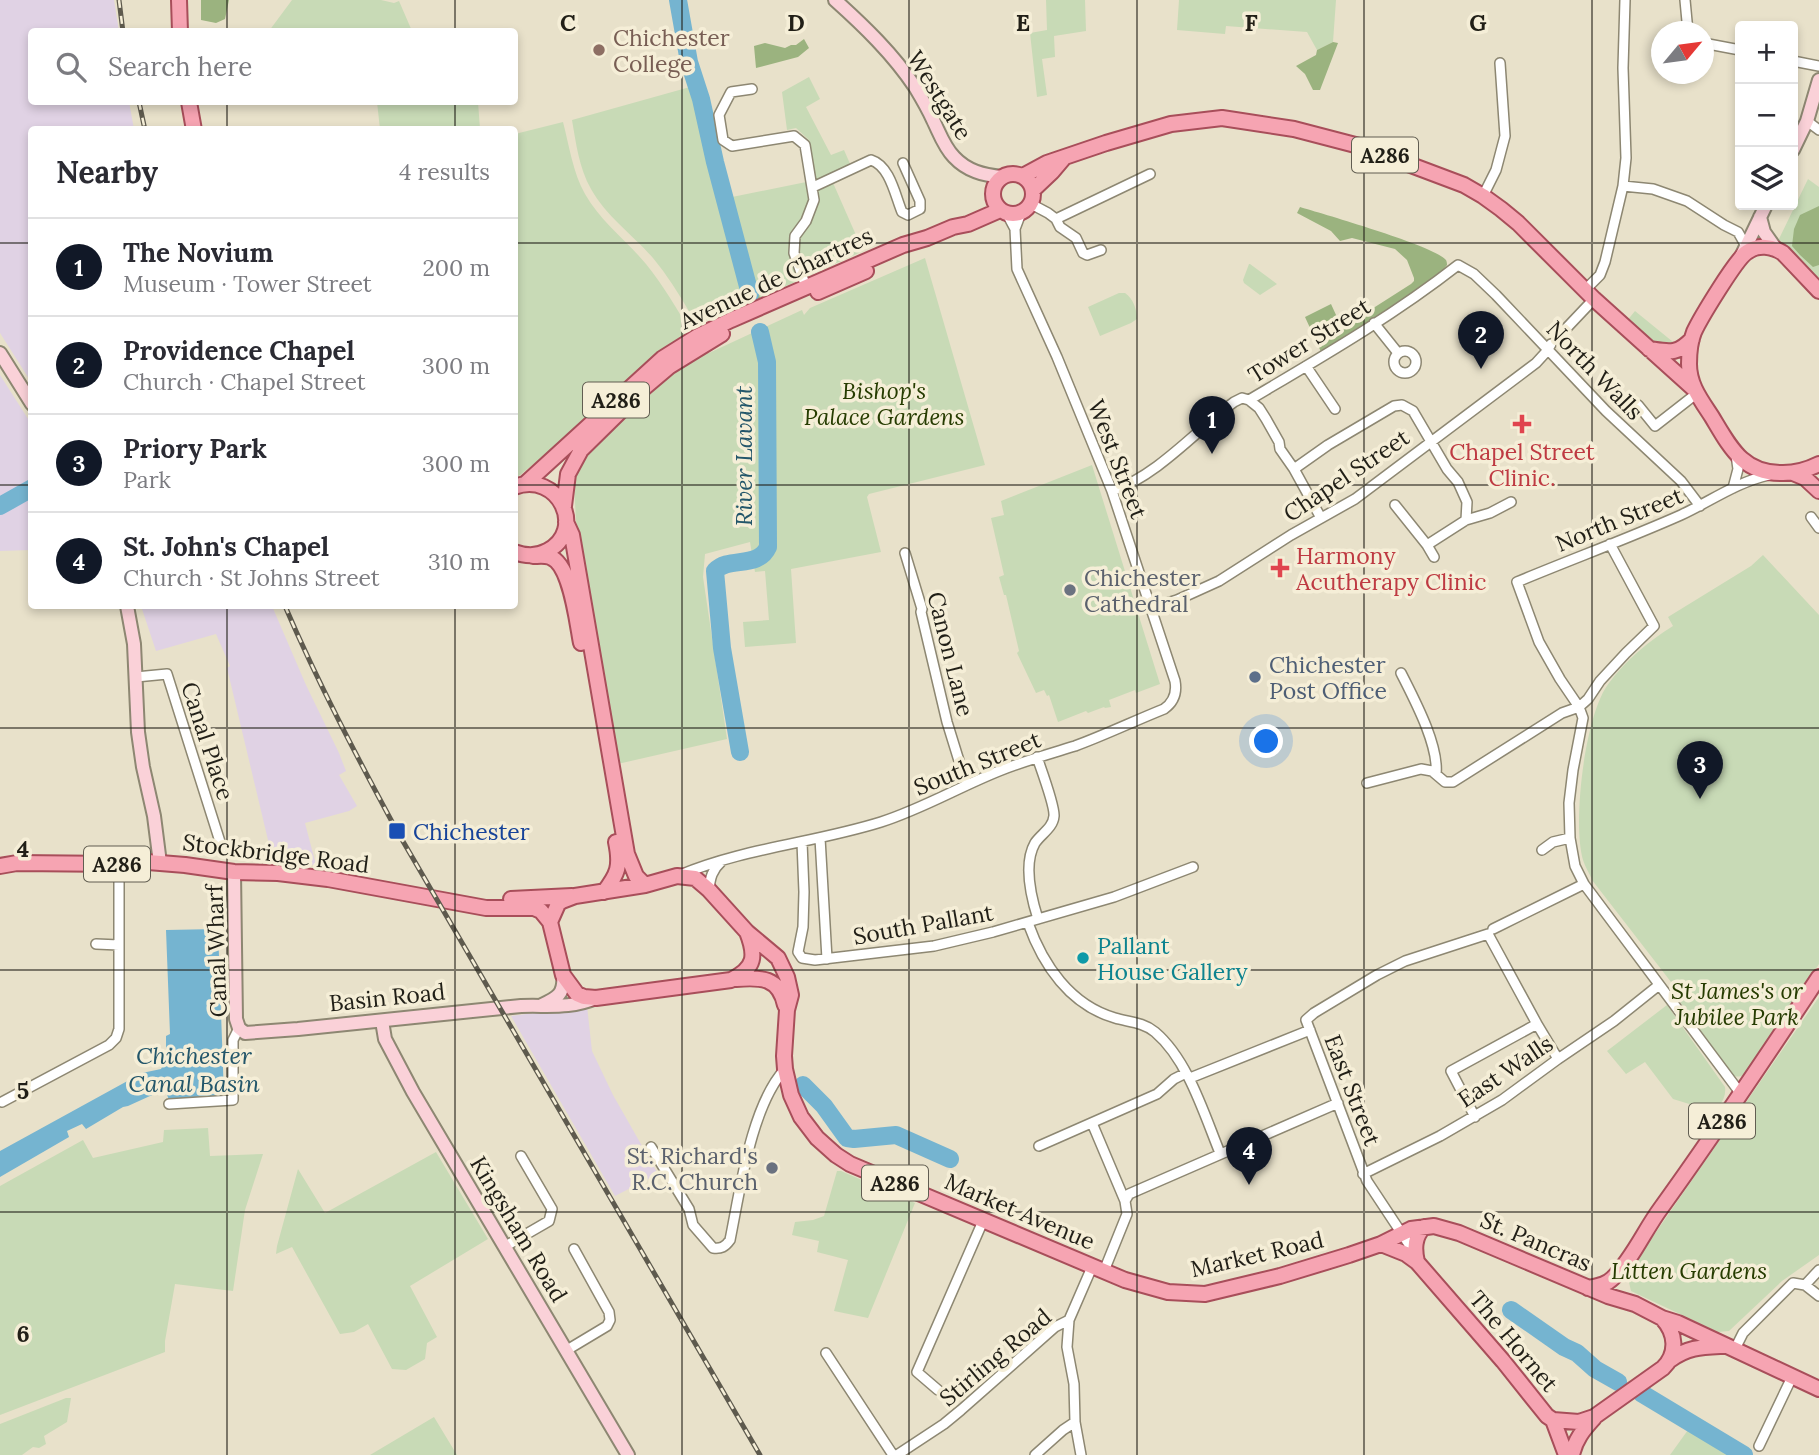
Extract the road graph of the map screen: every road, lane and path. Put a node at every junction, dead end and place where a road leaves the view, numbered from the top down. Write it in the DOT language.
graph roads {
  1 [pos="178,0"];
  2 [pos="835,0"];
  3 [pos="1625,0"];
  4 [pos="1685,0"];
  5 [pos="1687,21"];
  6 [pos="180,28"];
  7 [pos="1714,45"];
  8 [pos="1735,49"];
  9 [pos="1798,62"];
  10 [pos="1500,63"];
  11 [pos="1819,66"];
  12 [pos="1819,80"];
  13 [pos="751,89"];
  14 [pos="190,105"];
  15 [pos="1807,121"];
  16 [pos="193,126"];
  17 [pos="1819,130"];
  18 [pos="1794,147"];
  19 [pos="1063,159"];
  20 [pos="903,163"];
  21 [pos="1150,174"];
  22 [pos="1023,176"];
  23 [pos="1623,186"];
  24 [pos="813,187"];
  25 [pos="1483,196"];
  26 [pos="1010,199"];
  27 [pos="1763,211"];
  28 [pos="1056,219"];
  29 [pos="927,238"];
  30 [pos="1776,249"];
  31 [pos="1101,250"];
  32 [pos="1744,252"];
  33 [pos="1458,265"];
  34 [pos="806,287"];
  35 [pos="1819,290"];
  36 [pos="1589,295"];
  37 [pos="1374,323"];
  38 [pos="1692,339"];
  39 [pos="1552,344"];
  40 [pos="1649,349"];
  41 [pos="0,353"];
  42 [pos="1398,353"];
  43 [pos="1306,366"];
  44 [pos="1695,391"];
  45 [pos="28,398"];
  46 [pos="1249,400"];
  47 [pos="1638,405"];
  48 [pos="1335,409"];
  49 [pos="1432,441"];
  50 [pos="1736,454"];
  51 [pos="1819,464"];
  52 [pos="1294,469"];
  53 [pos="1793,473"];
  54 [pos="1774,474"];
  55 [pos="520,485"];
  56 [pos="1733,488"];
  57 [pos="1112,491"];
  58 [pos="1819,491"];
  59 [pos="1511,502"];
  60 [pos="1395,505"];
  61 [pos="564,506"];
  62 [pos="1700,506"];
  63 [pos="1811,517"];
  64 [pos="1321,518"];
  65 [pos="1466,520"];
  66 [pos="566,522"];
  67 [pos="1819,528"];
  68 [pos="1610,544"];
  69 [pos="1427,545"];
  70 [pos="905,553"];
  71 [pos="518,554"];
  72 [pos="533,556"];
  73 [pos="1434,558"];
  74 [pos="1152,608"];
  75 [pos="128,609"];
  76 [pos="1401,673"];
  77 [pos="136,677"];
  78 [pos="1169,705"];
  79 [pos="1579,707"];
  80 [pos="1037,757"];
  81 [pos="1436,774"];
  82 [pos="1367,783"];
  83 [pos="967,785"];
  84 [pos="820,838"];
  85 [pos="1570,838"];
  86 [pos="798,842"];
  87 [pos="222,848"];
  88 [pos="1542,850"];
  89 [pos="725,859"];
  90 [pos="160,863"];
  91 [pos="120,864"];
  92 [pos="0,866"];
  93 [pos="1193,867"];
  94 [pos="234,872"];
  95 [pos="677,876"];
  96 [pos="1584,884"];
  97 [pos="645,885"];
  98 [pos="709,890"];
  99 [pos="604,892"];
  100 [pos="575,896"];
  101 [pos="469,904"];
  102 [pos="1033,921"];
  103 [pos="550,922"];
  104 [pos="1491,931"];
  105 [pos="747,932"];
  106 [pos="96,944"];
  107 [pos="119,944"];
  108 [pos="828,959"];
  109 [pos="563,975"];
  110 [pos="1819,977"];
  111 [pos="731,980"];
  112 [pos="1659,985"];
  113 [pos="596,998"];
  114 [pos="541,1005"];
  115 [pos="787,1010"];
  116 [pos="382,1021"];
  117 [pos="1536,1024"];
  118 [pos="239,1028"];
  119 [pos="1310,1030"];
  120 [pos="1558,1059"];
  121 [pos="785,1069"];
  122 [pos="1188,1076"];
  123 [pos="1741,1094"];
  124 [pos="2,1102"];
  125 [pos="169,1104"];
  126 [pos="1338,1104"];
  127 [pos="1475,1117"];
  128 [pos="1092,1123"];
  129 [pos="1039,1146"];
  130 [pos="651,1147"];
  131 [pos="1220,1153"];
  132 [pos="521,1156"];
  133 [pos="1363,1174"];
  134 [pos="1125,1201"];
  135 [pos="983,1221"];
  136 [pos="1424,1227"];
  137 [pos="1401,1233"];
  138 [pos="1381,1244"];
  139 [pos="504,1247"];
  140 [pos="574,1250"];
  141 [pos="1416,1257"];
  142 [pos="1625,1265"];
  143 [pos="1098,1269"];
  144 [pos="1819,1269"];
  145 [pos="1805,1285"];
  146 [pos="1588,1288"];
  147 [pos="1819,1296"];
  148 [pos="1635,1304"];
  149 [pos="1662,1318"];
  150 [pos="1069,1320"];
  151 [pos="1731,1347"];
  152 [pos="567,1350"];
  153 [pos="826,1353"];
  154 [pos="1670,1360"];
  155 [pos="1792,1377"];
  156 [pos="1819,1389"];
  157 [pos="938,1390"];
  158 [pos="1594,1417"];
  159 [pos="1553,1420"];
  160 [pos="1075,1422"];
  161 [pos="1759,1446"];
  162 [pos="628,1455"];
  163 [pos="895,1455"];
  164 [pos="1035,1455"];
  165 [pos="1081,1455"];
  166 [pos="1566,1455"];
  167 [pos="1572,1455"];
  1 -- 6 [label="main road"];
  2 -- 26 [label="street, Westgate"];
  3 -- 23 [label="street, Chapel Street"];
  4 -- 5 [label="street"];
  7 -- 8 [label="street"];
  9 -- 11 [label="street"];
  10 -- 25 [label="street"];
  12 -- 15 [label="street"];
  13 -- 24 [label="street"];
  14 -- 16 [label="main road"];
  15 -- 17 [label="street"];
  15 -- 18 [label="street"];
  19 -- 22 [label="main road, A286"];
  19 -- 25 [label="main road, A286"];
  19 -- 26 [label="main road, A286"];
  20 -- 24 [label="street"];
  21 -- 28 [label="street"];
  22 -- 26 [label="main road"];
  22 -- 26 [label="main road"];
  23 -- 32 [label="street"];
  23 -- 36 [label="street, Chapel Street"];
  24 -- 34 [label="street"];
  25 -- 36 [label="main road, A286"];
  26 -- 28 [label="street"];
  26 -- 29 [label="main road, Avenue de Chartres / A286"];
  26 -- 57 [label="street, West Street"];
  27 -- 30 [label="street"];
  27 -- 32 [label="street"];
  28 -- 31 [label="street"];
  29 -- 34 [label="main road, Avenue de Chartres / A286"];
  29 -- 61 [label="main road, Avenue de Chartres / A286"];
  30 -- 32 [label="main road"];
  30 -- 35 [label="main road"];
  32 -- 38 [label="main road, A286"];
  33 -- 37 [label="street, Tower Street"];
  33 -- 39 [label="street, North Walls"];
  34 -- 55 [label="main road, Avenue de Chartres / A286"];
  36 -- 39 [label="street, Chapel Street"];
  36 -- 40 [label="main road, A286"];
  37 -- 42 [label="street"];
  37 -- 43 [label="street, Tower Street"];
  38 -- 40 [label="main road"];
  38 -- 44 [label="main road, A286"];
  39 -- 49 [label="street, Chapel Street"];
  39 -- 62 [label="street, North Walls"];
  40 -- 44 [label="main road, A286"];
  41 -- 45 [label="street"];
  43 -- 46 [label="street, Tower Street"];
  43 -- 48 [label="street"];
  44 -- 47 [label="street"];
  44 -- 50 [label="main road, A286"];
  46 -- 52 [label="street"];
  46 -- 57 [label="street, Tower Street"];
  49 -- 52 [label="street"];
  49 -- 64 [label="street, Chapel Street"];
  49 -- 65 [label="street"];
  50 -- 54 [label="main road, A286"];
  50 -- 56 [label="street"];
  51 -- 53 [label="main road, A286"];
  52 -- 64 [label="street"];
  53 -- 54 [label="main road, A286"];
  53 -- 58 [label="main road"];
  54 -- 56 [label="street, North Street"];
  55 -- 61 [label="main road"];
  56 -- 62 [label="street, North Street"];
  57 -- 74 [label="street, West Street"];
  59 -- 65 [label="street"];
  60 -- 69 [label="street"];
  61 -- 66 [label="main road, Avenue de Chartres"];
  62 -- 68 [label="street, North Street"];
  63 -- 67 [label="street"];
  64 -- 74 [label="street, Chapel Street"];
  65 -- 69 [label="street"];
  66 -- 72 [label="main road"];
  66 -- 97 [label="main road"];
  68 -- 79 [label="street"];
  68 -- 79 [label="street, North Street"];
  69 -- 73 [label="street"];
  70 -- 83 [label="street, Canon Lane"];
  71 -- 72 [label="main road"];
  72 -- 99 [label="main road"];
  74 -- 78 [label="street, West Street"];
  75 -- 77 [label="street"];
  76 -- 81 [label="street"];
  77 -- 87 [label="street, Canal Place"];
  77 -- 90 [label="street"];
  78 -- 80 [label="street, South Street"];
  79 -- 81 [label="street"];
  79 -- 85 [label="street"];
  80 -- 83 [label="street, South Street"];
  80 -- 102 [label="street"];
  81 -- 82 [label="street"];
  83 -- 84 [label="street, South Street"];
  84 -- 86 [label="street, South Street"];
  84 -- 108 [label="street"];
  85 -- 88 [label="street"];
  85 -- 96 [label="street"];
  86 -- 89 [label="street, South Street"];
  86 -- 108 [label="street, South Pallant"];
  89 -- 95 [label="street, South Street"];
  89 -- 98 [label="street"];
  90 -- 91 [label="main road, Stockbridge Road / A286"];
  90 -- 94 [label="main road, Stockbridge Road / A286"];
  91 -- 92 [label="main road, Stockbridge Road / A286"];
  91 -- 107 [label="street"];
  93 -- 102 [label="street, South Pallant"];
  94 -- 101 [label="main road, Stockbridge Road"];
  94 -- 118 [label="street, Canal Wharf"];
  95 -- 97 [label="main road"];
  95 -- 98 [label="main road, A286"];
  96 -- 104 [label="street"];
  96 -- 112 [label="street"];
  97 -- 99 [label="main road"];
  98 -- 105 [label="main road, A286"];
  99 -- 100 [label="main road"];
  100 -- 101 [label="main road"];
  100 -- 103 [label="main road"];
  101 -- 103 [label="main road"];
  102 -- 108 [label="street, South Pallant"];
  102 -- 122 [label="street"];
  103 -- 109 [label="main road"];
  104 -- 117 [label="street"];
  104 -- 119 [label="street, East Street"];
  105 -- 111 [label="main road"];
  105 -- 115 [label="main road, A286"];
  106 -- 107 [label="street"];
  107 -- 124 [label="street"];
  109 -- 113 [label="main road"];
  109 -- 114 [label="street"];
  110 -- 123 [label="main road, A286"];
  111 -- 113 [label="main road"];
  111 -- 115 [label="main road"];
  112 -- 120 [label="street, East Walls"];
  112 -- 123 [label="street"];
  113 -- 114 [label="street, Basin Road"];
  114 -- 116 [label="street, Basin Road"];
  115 -- 121 [label="main road, Market Avenue / A286"];
  116 -- 118 [label="street, Basin Road"];
  116 -- 139 [label="street, Kingsham Road"];
  117 -- 120 [label="street"];
  117 -- 127 [label="street"];
  118 -- 125 [label="street"];
  119 -- 122 [label="street"];
  119 -- 126 [label="street, East Street"];
  120 -- 127 [label="street, East Walls"];
  121 -- 130 [label="street"];
  121 -- 135 [label="main road, Market Avenue / A286"];
  122 -- 128 [label="street"];
  122 -- 131 [label="street"];
  123 -- 142 [label="main road, A286"];
  126 -- 131 [label="street"];
  126 -- 133 [label="street, East Street"];
  127 -- 133 [label="street, East Walls"];
  128 -- 129 [label="street"];
  128 -- 134 [label="street"];
  131 -- 134 [label="street"];
  132 -- 139 [label="street"];
  133 -- 137 [label="street, East Street"];
  134 -- 143 [label="street, Stirling Road"];
  135 -- 143 [label="main road, Market Avenue / A286"];
  135 -- 157 [label="street"];
  136 -- 137 [label="main road, A286"];
  136 -- 141 [label="main road"];
  136 -- 146 [label="main road, St. Pancras / A286"];
  137 -- 138 [label="main road, A286"];
  137 -- 141 [label="street, The Hornet"];
  138 -- 141 [label="main road"];
  138 -- 143 [label="main road, Market Road / A286"];
  139 -- 152 [label="street, Kingsham Road"];
  140 -- 152 [label="street"];
  141 -- 159 [label="main road, The Hornet"];
  142 -- 146 [label="main road, A286"];
  142 -- 148 [label="main road"];
  143 -- 150 [label="street, Stirling Road"];
  144 -- 145 [label="street"];
  145 -- 147 [label="street"];
  145 -- 151 [label="street"];
  146 -- 148 [label="main road, St. Pancras / A286"];
  148 -- 149 [label="main road, St. Pancras / A286"];
  149 -- 151 [label="main road, St. Pancras"];
  149 -- 154 [label="main road"];
  150 -- 160 [label="street"];
  150 -- 163 [label="street, Stirling Road"];
  151 -- 154 [label="main road"];
  151 -- 155 [label="main road, St. Pancras"];
  152 -- 162 [label="street, Kingsham Road"];
  153 -- 163 [label="street"];
  154 -- 158 [label="main road"];
  155 -- 156 [label="main road, St. Pancras"];
  155 -- 161 [label="street"];
  158 -- 159 [label="main road"];
  158 -- 167 [label="main road"];
  159 -- 166 [label="main road, The Hornet"];
  160 -- 164 [label="street"];
  160 -- 165 [label="street"];
}
